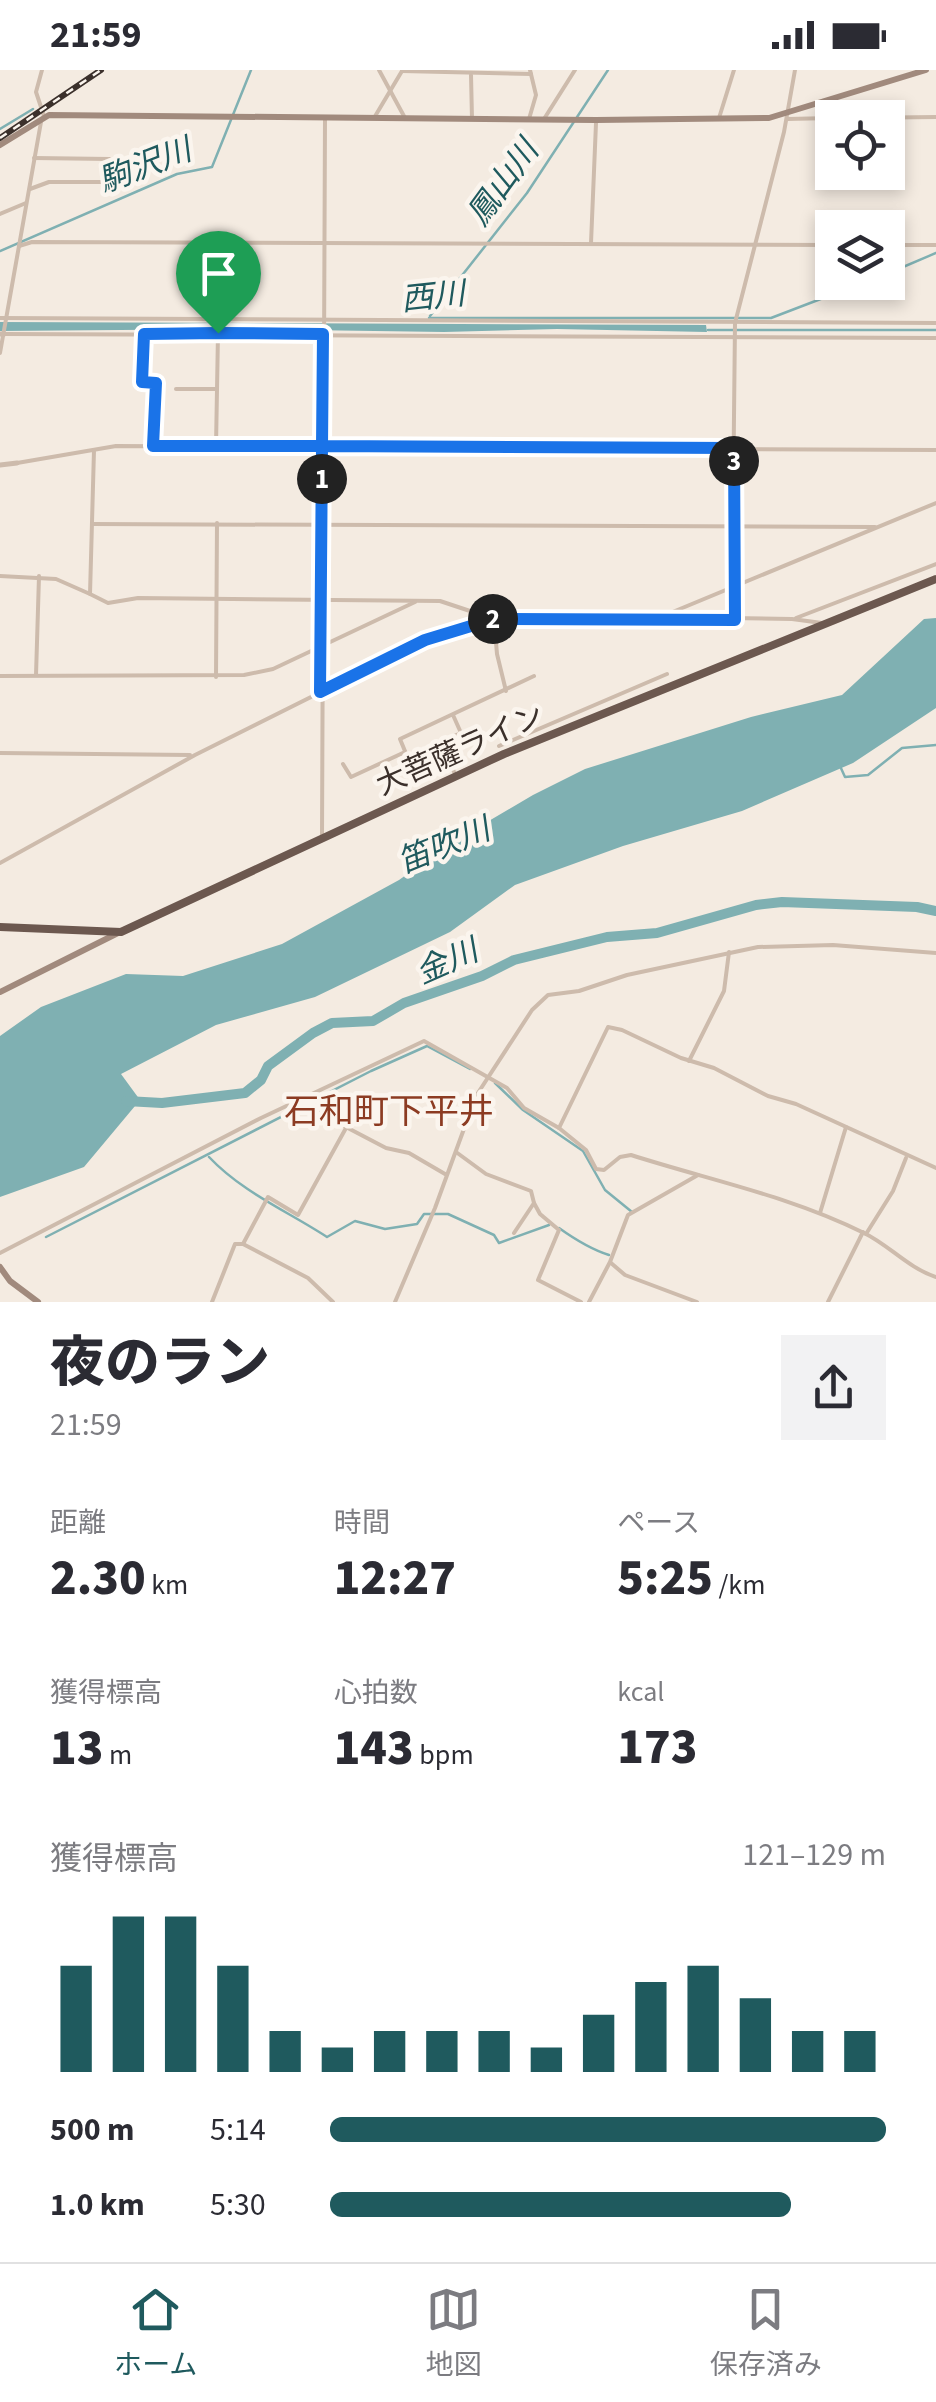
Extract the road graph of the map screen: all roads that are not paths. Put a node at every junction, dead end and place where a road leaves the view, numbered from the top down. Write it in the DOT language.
graph roads {
  1 [pos="42,70"];
  2 [pos="379,70"];
  3 [pos="402,70"];
  4 [pos="575,70"];
  5 [pos="734,70"];
  6 [pos="795,70"];
  7 [pos="471,71"];
  8 [pos="922,71"];
  9 [pos="531,72"];
  10 [pos="391,90"];
  11 [pos="43,117"];
  12 [pos="787,117"];
  13 [pos="905,117"];
  14 [pos="936,117"];
  15 [pos="325,118"];
  16 [pos="374,118"];
  17 [pos="406,118"];
  18 [pos="719,118"];
  19 [pos="815,118"];
  20 [pos="472,119"];
  21 [pos="529,119"];
  22 [pos="544,119"];
  23 [pos="596,120"];
  24 [pos="0,146"];
  25 [pos="34,158"];
  26 [pos="28,189"];
  27 [pos="26,203"];
  28 [pos="0,214"];
  29 [pos="323,242"];
  30 [pos="591,243"];
  31 [pos="754,244"];
  32 [pos="815,245"];
  33 [pos="905,245"];
  34 [pos="936,245"];
  35 [pos="20,246"];
  36 [pos="0,318"];
  37 [pos="8,320"];
  38 [pos="324,320"];
  39 [pos="708,323"];
  40 [pos="735,323"];
  41 [pos="891,323"];
  42 [pos="936,323"];
  43 [pos="3,333"];
  44 [pos="218,333"];
  45 [pos="323,333"];
  46 [pos="144,334"];
  47 [pos="708,334"];
  48 [pos="735,334"];
  49 [pos="890,337"];
  50 [pos="936,338"];
  51 [pos="1,345"];
  52 [pos="0,353"];
  53 [pos="176,389"];
  54 [pos="215,389"];
  55 [pos="153,446"];
  56 [pos="216,446"];
  57 [pos="322,446"];
  58 [pos="734,448"];
  59 [pos="94,450"];
  60 [pos="936,450"];
  61 [pos="16,463"];
  62 [pos="0,465"];
  63 [pos="936,502"];
  64 [pos="217,523"];
  65 [pos="92,524"];
  66 [pos="322,524"];
  67 [pos="733,524"];
  68 [pos="875,527"];
  69 [pos="936,564"];
  70 [pos="0,576"];
  71 [pos="40,576"];
  72 [pos="936,579"];
  73 [pos="733,586"];
  74 [pos="90,594"];
  75 [pos="216,599"];
  76 [pos="321,599"];
  77 [pos="416,602"];
  78 [pos="659,618"];
  79 [pos="494,619"];
  80 [pos="735,620"];
  81 [pos="792,620"];
  82 [pos="822,623"];
  83 [pos="321,646"];
  84 [pos="667,674"];
  85 [pos="36,675"];
  86 [pos="0,676"];
  87 [pos="534,676"];
  88 [pos="216,677"];
  89 [pos="506,691"];
  90 [pos="320,692"];
  91 [pos="453,715"];
  92 [pos="549,730"];
  93 [pos="441,742"];
  94 [pos="499,746"];
  95 [pos="405,752"];
  96 [pos="0,753"];
  97 [pos="195,755"];
  98 [pos="343,764"];
  99 [pos="456,776"];
  100 [pos="322,838"];
  101 [pos="0,863"];
  102 [pos="0,927"];
  103 [pos="88,930"];
  104 [pos="121,932"];
  105 [pos="90,946"];
  106 [pos="729,952"];
  107 [pos="936,953"];
  108 [pos="0,992"];
  109 [pos="690,1061"];
  110 [pos="487,1078"];
  111 [pos="282,1108"];
  112 [pos="846,1127"];
  113 [pos="346,1128"];
  114 [pos="560,1128"];
  115 [pos="456,1152"];
  116 [pos="906,1156"];
  117 [pos="936,1168"];
  118 [pos="447,1175"];
  119 [pos="698,1175"];
  120 [pos="534,1203"];
  121 [pos="820,1214"];
  122 [pos="514,1232"];
  123 [pos="865,1233"];
  124 [pos="243,1244"];
  125 [pos="0,1253"];
  126 [pos="610,1262"];
  127 [pos="0,1267"];
  128 [pos="936,1277"];
  129 [pos="38,1302"];
  130 [pos="212,1302"];
  131 [pos="333,1302"];
  132 [pos="394,1302"];
  133 [pos="582,1302"];
  134 [pos="589,1302"];
  135 [pos="697,1302"];
  136 [pos="828,1302"];
  1 -- 11 [label="street"];
  2 -- 10 [label="street"];
  3 -- 7 [label="street"];
  3 -- 10 [label="street"];
  4 -- 22 [label="street"];
  5 -- 18 [label="street"];
  6 -- 12 [label="street"];
  7 -- 9 [label="street"];
  7 -- 20 [label="street"];
  8 -- 12 [label="main road"];
  9 -- 21 [label="street"];
  10 -- 16 [label="street"];
  10 -- 17 [label="street"];
  11 -- 15 [label="main road"];
  11 -- 24 [label="main road"];
  11 -- 25 [label="street"];
  12 -- 18 [label="main road"];
  12 -- 19 [label="street"];
  12 -- 31 [label="street"];
  13 -- 14 [label="street"];
  15 -- 16 [label="main road"];
  15 -- 29 [label="street"];
  16 -- 17 [label="main road"];
  17 -- 20 [label="main road"];
  18 -- 23 [label="main road"];
  20 -- 21 [label="main road"];
  21 -- 22 [label="main road"];
  22 -- 23 [label="main road"];
  23 -- 30 [label="street"];
  25 -- 26 [label="street"];
  25 -- 26 [label="street"];
  26 -- 27 [label="street"];
  27 -- 28 [label="street"];
  27 -- 35 [label="street"];
  29 -- 30 [label="street"];
  29 -- 35 [label="street"];
  29 -- 38 [label="street"];
  30 -- 31 [label="street"];
  31 -- 32 [label="street"];
  31 -- 40 [label="street"];
  33 -- 34 [label="street"];
  35 -- 37 [label="street"];
  36 -- 37 [label="street"];
  37 -- 38 [label="street"];
  37 -- 43 [label="street"];
  38 -- 39 [label="street"];
  38 -- 45 [label="street"];
  39 -- 40 [label="street"];
  39 -- 47 [label="street"];
  40 -- 41 [label="street"];
  40 -- 48 [label="street"];
  41 -- 42 [label="street"];
  41 -- 49 [label="street"];
  43 -- 46 [label="street"];
  43 -- 51 [label="street"];
  44 -- 45 [label="street"];
  44 -- 46 [label="street"];
  44 -- 54 [label="street"];
  45 -- 47 [label="street"];
  45 -- 57 [label="street"];
  46 -- 55 [label="street"];
  47 -- 48 [label="street"];
  48 -- 49 [label="street"];
  48 -- 58 [label="street"];
  49 -- 50 [label="street"];
  51 -- 52 [label="street"];
  53 -- 54 [label="street"];
  54 -- 56 [label="street"];
  55 -- 56 [label="street"];
  55 -- 59 [label="street"];
  56 -- 57 [label="street"];
  57 -- 58 [label="street"];
  57 -- 66 [label="street"];
  58 -- 60 [label="street"];
  58 -- 67 [label="street"];
  59 -- 61 [label="street"];
  59 -- 65 [label="street"];
  61 -- 62 [label="street"];
  63 -- 68 [label="street"];
  64 -- 65 [label="street"];
  64 -- 66 [label="street"];
  64 -- 75 [label="street"];
  65 -- 74 [label="street"];
  66 -- 67 [label="street"];
  66 -- 76 [label="street"];
  67 -- 68 [label="street"];
  67 -- 73 [label="street"];
  68 -- 73 [label="street"];
  69 -- 81 [label="street"];
  70 -- 71 [label="street"];
  71 -- 74 [label="street"];
  71 -- 85 [label="street"];
  72 -- 82 [label="highway, 大菩薩ライン"];
  73 -- 78 [label="street"];
  73 -- 80 [label="street"];
  74 -- 75 [label="street"];
  75 -- 76 [label="street"];
  75 -- 88 [label="street"];
  76 -- 77 [label="street"];
  76 -- 83 [label="street"];
  77 -- 79 [label="street"];
  77 -- 83 [label="street"];
  78 -- 79 [label="street"];
  78 -- 80 [label="street"];
  79 -- 89 [label="street"];
  79 -- 90 [label="street"];
  80 -- 81 [label="street"];
  81 -- 82 [label="street"];
  82 -- 92 [label="highway, 大菩薩ライン"];
  83 -- 88 [label="street"];
  83 -- 90 [label="street"];
  84 -- 92 [label="street"];
  85 -- 86 [label="street"];
  85 -- 88 [label="street"];
  87 -- 89 [label="street"];
  89 -- 91 [label="street"];
  90 -- 97 [label="street"];
  90 -- 100 [label="street"];
  91 -- 93 [label="street"];
  91 -- 95 [label="street"];
  92 -- 94 [label="street"];
  92 -- 99 [label="highway, 大菩薩ライン"];
  93 -- 95 [label="street"];
  93 -- 99 [label="street"];
  95 -- 98 [label="street"];
  96 -- 97 [label="street"];
  97 -- 101 [label="street"];
  99 -- 100 [label="highway, 大菩薩ライン"];
  100 -- 104 [label="highway, 大菩薩ライン"];
  102 -- 103 [label="highway, 大菩薩ライン"];
  103 -- 104 [label="highway, 大菩薩ライン"];
  103 -- 105 [label="main road"];
  104 -- 105 [label="main road"];
  105 -- 108 [label="main road"];
  106 -- 107 [label="street"];
  106 -- 109 [label="street"];
  106 -- 110 [label="street"];
  109 -- 112 [label="street"];
  109 -- 114 [label="street"];
  110 -- 111 [label="street"];
  110 -- 114 [label="street"];
  110 -- 115 [label="street"];
  111 -- 113 [label="street"];
  111 -- 125 [label="street"];
  112 -- 116 [label="street"];
  112 -- 121 [label="street"];
  113 -- 118 [label="street"];
  113 -- 124 [label="street"];
  114 -- 119 [label="street"];
  115 -- 118 [label="street"];
  115 -- 120 [label="street"];
  116 -- 117 [label="street"];
  116 -- 123 [label="street"];
  118 -- 132 [label="street"];
  119 -- 121 [label="street"];
  119 -- 126 [label="street"];
  120 -- 122 [label="street"];
  120 -- 133 [label="street"];
  121 -- 123 [label="street"];
  123 -- 128 [label="street"];
  123 -- 136 [label="street"];
  124 -- 130 [label="street"];
  124 -- 131 [label="street"];
  126 -- 134 [label="street"];
  126 -- 135 [label="street"];
  127 -- 129 [label="main road"];
}
